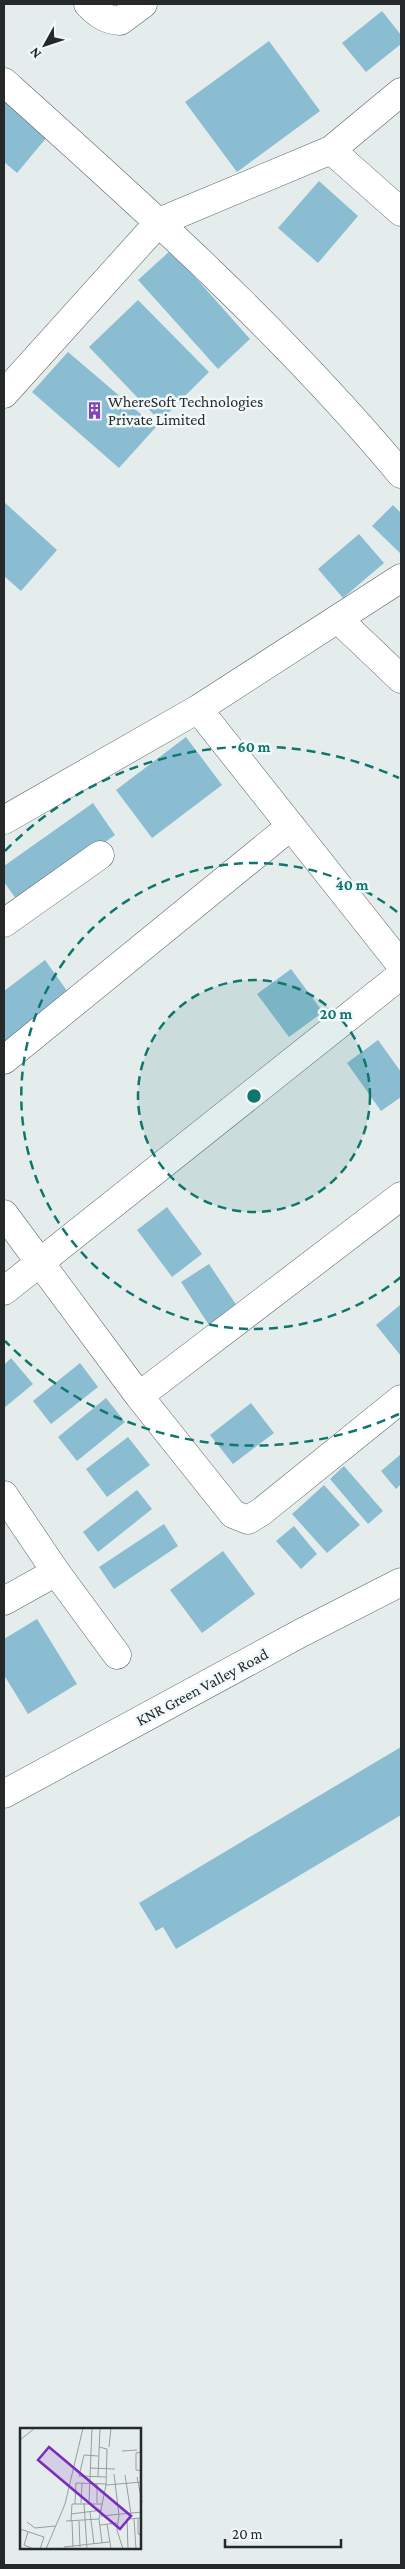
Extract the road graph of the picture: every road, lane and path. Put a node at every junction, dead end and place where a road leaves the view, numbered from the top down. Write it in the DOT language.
graph roads {
  1 [pos="88,4"];
  2 [pos="142,4"];
  3 [pos="4,82"];
  4 [pos="401,92"];
  5 [pos="331,150"];
  6 [pos="401,212"];
  7 [pos="159,222"];
  8 [pos="4,394"];
  9 [pos="401,474"];
  10 [pos="401,578"];
  11 [pos="339,620"];
  12 [pos="401,679"];
  13 [pos="198,709"];
  14 [pos="4,820"];
  15 [pos="291,826"];
  16 [pos="100,855"];
  17 [pos="4,923"];
  18 [pos="401,965"];
  19 [pos="401,975"];
  20 [pos="4,1060"];
  21 [pos="401,1196"];
  22 [pos="4,1214"];
  23 [pos="39,1262"];
  24 [pos="4,1291"];
  25 [pos="139,1396"];
  26 [pos="401,1399"];
  27 [pos="4,1495"];
  28 [pos="56,1572"];
  29 [pos="401,1582"];
  30 [pos="4,1601"];
  31 [pos="117,1655"];
  32 [pos="4,1794"];
  1 -- 2 [label="street"];
  3 -- 7 [label="street"];
  4 -- 5 [label="street"];
  5 -- 6 [label="street"];
  5 -- 7 [label="street"];
  7 -- 8 [label="street"];
  7 -- 9 [label="street"];
  10 -- 11 [label="street"];
  11 -- 12 [label="street"];
  11 -- 13 [label="street"];
  13 -- 14 [label="street"];
  13 -- 15 [label="street"];
  15 -- 18 [label="street"];
  15 -- 20 [label="street"];
  16 -- 17 [label="street"];
  19 -- 23 [label="street"];
  21 -- 25 [label="street"];
  22 -- 23 [label="street"];
  23 -- 24 [label="street"];
  23 -- 25 [label="street"];
  25 -- 26 [label="street"];
  27 -- 28 [label="street"];
  28 -- 30 [label="street"];
  28 -- 31 [label="street"];
  29 -- 32 [label="street, KNR Green Valley Road"];
}
